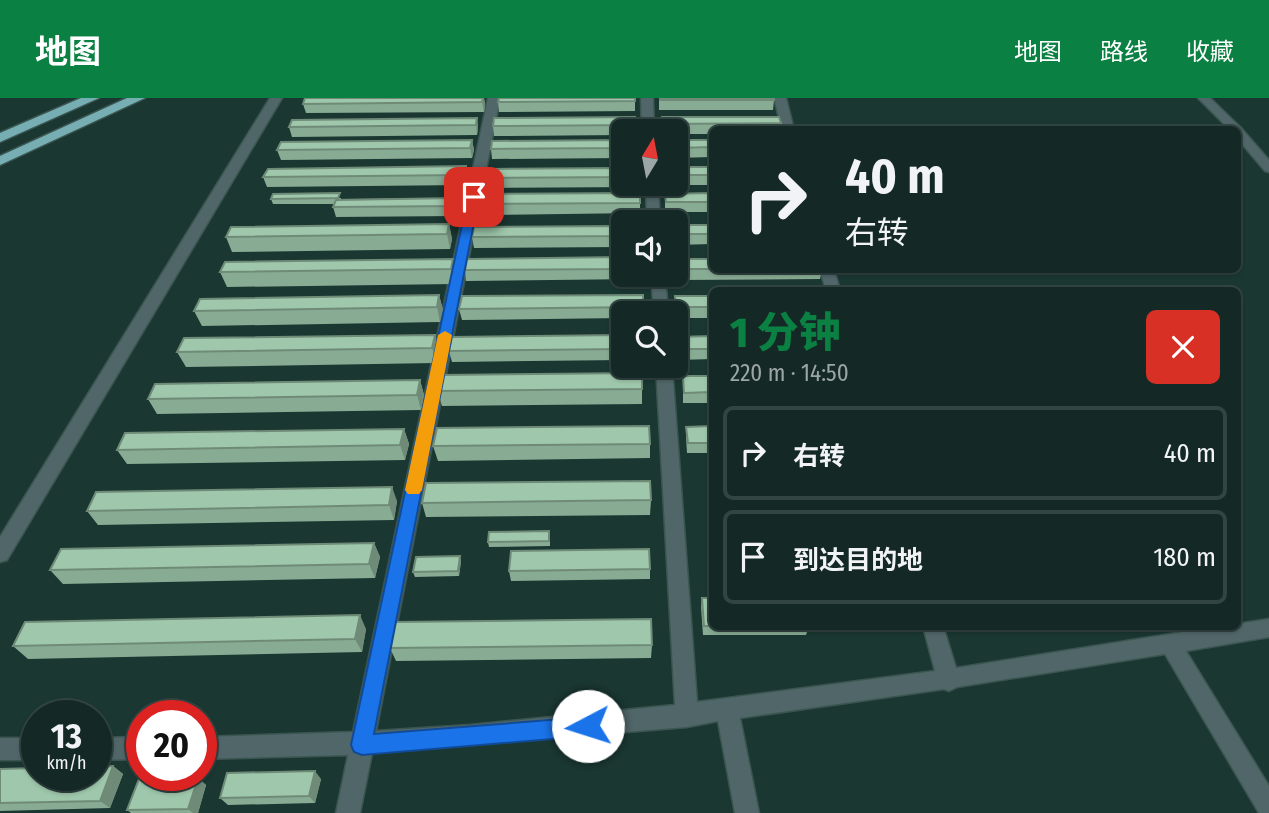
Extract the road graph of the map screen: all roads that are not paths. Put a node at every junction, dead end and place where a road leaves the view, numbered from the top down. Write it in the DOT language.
graph roads {
  1 [pos="92,98"];
  2 [pos="138,98"];
  3 [pos="276,98"];
  4 [pos="494,98"];
  5 [pos="648,98"];
  6 [pos="780,98"];
  7 [pos="1204,98"];
  8 [pos="648,119"];
  9 [pos="787,126"];
  10 [pos="1233,126"];
  11 [pos="1241,135"];
  12 [pos="0,138"];
  13 [pos="0,161"];
  14 [pos="1269,168"];
  15 [pos="665,378"];
  16 [pos="0,555"];
  17 [pos="1269,628"];
  18 [pos="934,630"];
  19 [pos="1171,646"];
  20 [pos="949,681"];
  21 [pos="727,710"];
  22 [pos="687,716"];
  23 [pos="362,745"];
  24 [pos="217,748"];
  25 [pos="0,749"];
  26 [pos="21,749"];
  27 [pos="1269,808"];
  28 [pos="348,813"];
  29 [pos="747,813"];
  1 -- 12 [label="highway"];
  2 -- 13 [label="highway"];
  3 -- 16 [label="street"];
  4 -- 23 [label="street"];
  5 -- 8 [label="street"];
  6 -- 9 [label="street"];
  7 -- 10 [label="street"];
  11 -- 14 [label="street"];
  15 -- 22 [label="street"];
  17 -- 19 [label="street"];
  18 -- 20 [label="street"];
  19 -- 20 [label="street"];
  19 -- 27 [label="street"];
  20 -- 21 [label="street"];
  21 -- 22 [label="street"];
  21 -- 29 [label="street"];
  22 -- 23 [label="street"];
  23 -- 24 [label="street"];
  23 -- 28 [label="street"];
  25 -- 26 [label="street"];
}
